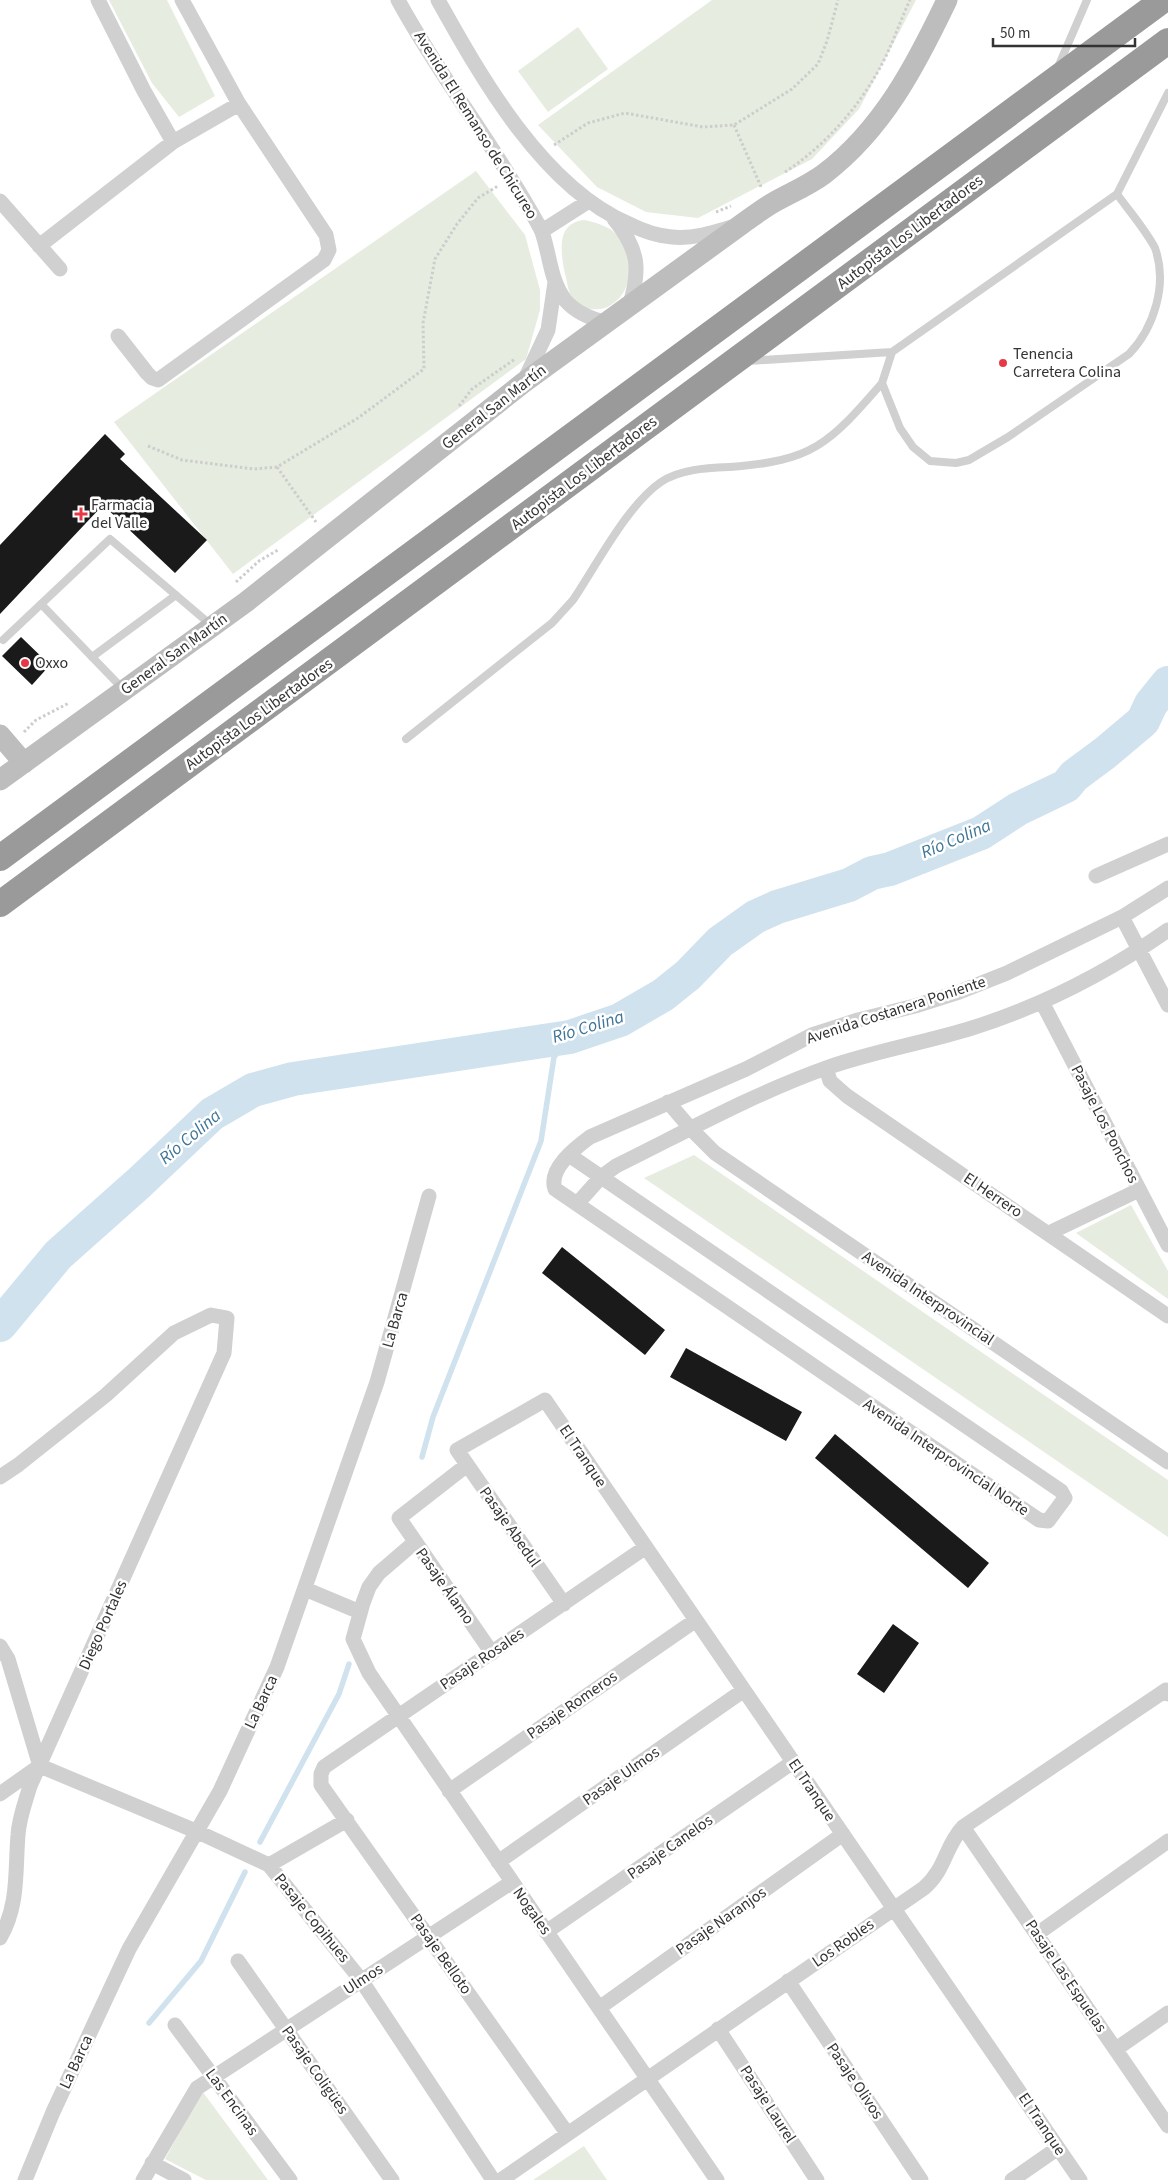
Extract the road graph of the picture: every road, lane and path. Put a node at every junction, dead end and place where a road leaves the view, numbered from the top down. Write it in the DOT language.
graph roads {
  1 [pos="98,0"];
  2 [pos="182,0"];
  3 [pos="398,0"];
  4 [pos="438,0"];
  5 [pos="838,0"];
  6 [pos="910,0"];
  7 [pos="947,0"];
  8 [pos="1087,0"];
  9 [pos="1162,0"];
  10 [pos="1168,41"];
  11 [pos="1052,82"];
  12 [pos="1168,93"];
  13 [pos="239,104"];
  14 [pos="734,125"];
  15 [pos="173,142"];
  16 [pos="539,155"];
  17 [pos="780,175"];
  18 [pos="511,176"];
  19 [pos="767,183"];
  20 [pos="753,192"];
  21 [pos="1117,194"];
  22 [pos="765,196"];
  23 [pos="0,201"];
  24 [pos="588,202"];
  25 [pos="737,203"];
  26 [pos="710,216"];
  27 [pos="614,218"];
  28 [pos="742,224"];
  29 [pos="542,231"];
  30 [pos="39,246"];
  31 [pos="60,269"];
  32 [pos="555,282"];
  33 [pos="629,307"];
  34 [pos="608,323"];
  35 [pos="118,336"];
  36 [pos="892,352"];
  37 [pos="520,354"];
  38 [pos="727,368"];
  39 [pos="882,382"];
  40 [pos="523,383"];
  41 [pos="455,411"];
  42 [pos="148,446"];
  43 [pos="277,467"];
  44 [pos="328,538"];
  45 [pos="282,549"];
  46 [pos="232,588"];
  47 [pos="176,595"];
  48 [pos="41,604"];
  49 [pos="212,626"];
  50 [pos="3,640"];
  51 [pos="92,658"];
  52 [pos="124,690"];
  53 [pos="71,702"];
  54 [pos="2,737"];
  55 [pos="406,739"];
  56 [pos="24,763"];
  57 [pos="0,780"];
  58 [pos="1168,844"];
  59 [pos="0,858"];
  60 [pos="1096,876"];
  61 [pos="1168,888"];
  62 [pos="0,904"];
  63 [pos="1122,917"];
  64 [pos="1168,930"];
  65 [pos="1140,950"];
  66 [pos="1042,1002"];
  67 [pos="1168,1005"];
  68 [pos="826,1068"];
  69 [pos="668,1102"];
  70 [pos="691,1129"];
  71 [pos="569,1155"];
  72 [pos="601,1177"];
  73 [pos="1139,1190"];
  74 [pos="429,1196"];
  75 [pos="577,1204"];
  76 [pos="1049,1233"];
  77 [pos="1168,1246"];
  78 [pos="1168,1316"];
  79 [pos="457,1450"];
  80 [pos="1168,1462"];
  81 [pos="467,1465"];
  82 [pos="0,1477"];
  83 [pos="415,1542"];
  84 [pos="646,1548"];
  85 [pos="305,1589"];
  86 [pos="564,1604"];
  87 [pos="360,1612"];
  88 [pos="696,1620"];
  89 [pos="0,1646"];
  90 [pos="492,1653"];
  91 [pos="744,1690"];
  92 [pos="1167,1692"];
  93 [pos="398,1717"];
  94 [pos="793,1762"];
  95 [pos="40,1766"];
  96 [pos="321,1774"];
  97 [pos="449,1790"];
  98 [pos="0,1794"];
  99 [pos="347,1820"];
  100 [pos="964,1827"];
  101 [pos="198,1832"];
  102 [pos="843,1834"];
  103 [pos="1168,1841"];
  104 [pos="498,1862"];
  105 [pos="269,1864"];
  106 [pos="512,1882"];
  107 [pos="894,1908"];
  108 [pos="546,1932"];
  109 [pos="1037,1934"];
  110 [pos="429,1936"];
  111 [pos="0,1938"];
  112 [pos="238,1961"];
  113 [pos="361,1980"];
  114 [pos="788,1981"];
  115 [pos="598,2008"];
  116 [pos="1168,2012"];
  117 [pos="175,2025"];
  118 [pos="286,2029"];
  119 [pos="718,2029"];
  120 [pos="1116,2049"];
  121 [pos="213,2076"];
  122 [pos="647,2078"];
  123 [pos="1168,2126"];
  124 [pos="567,2133"];
  125 [pos="1058,2148"];
  126 [pos="152,2163"];
  127 [pos="26,2180"];
  128 [pos="143,2180"];
  129 [pos="184,2180"];
  130 [pos="290,2180"];
  131 [pos="392,2180"];
  132 [pos="493,2180"];
  133 [pos="501,2180"];
  134 [pos="717,2180"];
  135 [pos="817,2180"];
  136 [pos="921,2180"];
  137 [pos="1012,2180"];
  138 [pos="1080,2180"];
  1 -- 15 [label="street"];
  2 -- 13 [label="street"];
  3 -- 18 [label="street, Avenida El Remanso de Chicureo"];
  4 -- 16 [label="street, Avenida El Remanso de Chicureo"];
  5 -- 14 [label="path"];
  6 -- 17 [label="path"];
  7 -- 22 [label="street, General San Martín"];
  8 -- 11 [label="lane"];
  9 -- 11 [label="highway"];
  10 -- 38 [label="highway, Autopista Los Libertadores"];
  11 -- 59 [label="highway"];
  12 -- 21 [label="lane"];
  13 -- 15 [label="street"];
  13 -- 35 [label="street"];
  14 -- 16 [label="path"];
  14 -- 22 [label="path"];
  15 -- 30 [label="street"];
  16 -- 24 [label="street, Avenida El Remanso de Chicureo"];
  18 -- 29 [label="street, Avenida El Remanso de Chicureo"];
  18 -- 43 [label="path"];
  19 -- 22 [label="path"];
  20 -- 22 [label="path"];
  21 -- 36 [label="lane"];
  21 -- 39 [label="lane"];
  22 -- 28 [label="street, General San Martín"];
  23 -- 30 [label="street"];
  24 -- 27 [label="street, Avenida El Remanso de Chicureo"];
  24 -- 29 [label="street"];
  25 -- 26 [label="path"];
  27 -- 28 [label="street, Avenida El Remanso de Chicureo"];
  27 -- 33 [label="street, Avenida El Remanso de Chicureo"];
  28 -- 33 [label="street, General San Martín"];
  29 -- 32 [label="street, Avenida El Remanso de Chicureo"];
  30 -- 31 [label="street"];
  32 -- 34 [label="street, Avenida El Remanso de Chicureo"];
  32 -- 40 [label="street, Avenida El Remanso de Chicureo"];
  33 -- 34 [label="street, General San Martín"];
  34 -- 40 [label="street, General San Martín"];
  36 -- 38 [label="lane"];
  36 -- 39 [label="lane"];
  37 -- 41 [label="path"];
  38 -- 62 [label="highway, Autopista Los Libertadores"];
  39 -- 55 [label="lane"];
  40 -- 44 [label="street, General San Martín"];
  42 -- 43 [label="path"];
  43 -- 44 [label="path"];
  44 -- 49 [label="street, General San Martín"];
  45 -- 46 [label="path"];
  47 -- 48 [label="lane"];
  47 -- 49 [label="lane"];
  47 -- 51 [label="lane"];
  48 -- 50 [label="lane"];
  48 -- 51 [label="lane"];
  49 -- 52 [label="street, General San Martín"];
  51 -- 52 [label="lane"];
  52 -- 56 [label="street, General San Martín"];
  53 -- 54 [label="path"];
  54 -- 56 [label="street"];
  56 -- 57 [label="street, General San Martín"];
  58 -- 60 [label="street"];
  61 -- 63 [label="street, Avenida Costanera Poniente"];
  63 -- 65 [label="street"];
  63 -- 69 [label="street, Avenida Costanera Poniente"];
  64 -- 65 [label="street, Avenida Costanera Poniente"];
  65 -- 66 [label="street, Avenida Costanera Poniente"];
  65 -- 67 [label="street"];
  66 -- 68 [label="street, Avenida Costanera Poniente"];
  66 -- 73 [label="street, Pasaje Los Ponchos"];
  68 -- 70 [label="street, Avenida Costanera Poniente"];
  68 -- 76 [label="street, El Herrero"];
  69 -- 70 [label="street, Avenida Interprovincial"];
  69 -- 71 [label="street, Avenida Costanera Poniente"];
  70 -- 72 [label="street, Avenida Costanera Poniente"];
  70 -- 80 [label="street, Avenida Interprovincial"];
  71 -- 72 [label="street, Avenida Interprovincial Norte"];
  71 -- 75 [label="street, Avenida Interprovincial Norte"];
  72 -- 75 [label="street, Avenida Costanera Poniente"];
  72 -- 75 [label="street, Avenida Interprovincial Norte"];
  73 -- 76 [label="street"];
  73 -- 77 [label="street, Pasaje Los Ponchos"];
  74 -- 85 [label="street, La Barca"];
  76 -- 78 [label="street, El Herrero"];
  79 -- 81 [label="street, Pasaje Abedul"];
  79 -- 84 [label="street, El Tranque"];
  81 -- 83 [label="street, Pasaje Álamo"];
  81 -- 86 [label="street, Pasaje Abedul"];
  82 -- 95 [label="street, Diego Portales"];
  83 -- 87 [label="street"];
  83 -- 90 [label="street, Pasaje Álamo"];
  84 -- 86 [label="street, Pasaje Rosales"];
  84 -- 88 [label="street, El Tranque"];
  85 -- 87 [label="street"];
  85 -- 101 [label="street, La Barca"];
  86 -- 90 [label="street, Pasaje Rosales"];
  87 -- 93 [label="street, Nogales"];
  88 -- 91 [label="street, El Tranque"];
  88 -- 97 [label="street, Pasaje Romeros"];
  89 -- 95 [label="street"];
  90 -- 93 [label="street, Pasaje Rosales"];
  91 -- 94 [label="street, El Tranque"];
  91 -- 104 [label="street, Pasaje Ulmos"];
  92 -- 100 [label="street, Los Robles"];
  93 -- 96 [label="street, Pasaje Rosales"];
  93 -- 97 [label="street, Nogales"];
  94 -- 102 [label="street, El Tranque"];
  94 -- 108 [label="street, Pasaje Canelos"];
  95 -- 98 [label="street"];
  95 -- 101 [label="street, Pasaje Copihues"];
  95 -- 111 [label="street, Diego Portales"];
  96 -- 99 [label="street, Pasaje Belloto"];
  97 -- 104 [label="street, Nogales"];
  99 -- 105 [label="street"];
  99 -- 110 [label="street, Pasaje Belloto"];
  100 -- 107 [label="street, Los Robles"];
  100 -- 109 [label="street, Pasaje Las Espuelas"];
  101 -- 105 [label="street, Pasaje Copihues"];
  101 -- 127 [label="street, La Barca"];
  102 -- 107 [label="street, El Tranque"];
  102 -- 115 [label="street, Pasaje Naranjos"];
  103 -- 109 [label="street"];
  104 -- 106 [label="street, Nogales"];
  105 -- 113 [label="street, Pasaje Copihues"];
  106 -- 108 [label="street, Nogales"];
  106 -- 110 [label="street, Ulmos"];
  107 -- 114 [label="street, Los Robles"];
  107 -- 125 [label="street, El Tranque"];
  108 -- 115 [label="street, Nogales"];
  109 -- 120 [label="street, Pasaje Las Espuelas"];
  110 -- 113 [label="street, Ulmos"];
  110 -- 124 [label="street, Pasaje Belloto"];
  112 -- 118 [label="street, Pasaje Coligües"];
  113 -- 118 [label="street, Ulmos"];
  113 -- 132 [label="street, Pasaje Copihues"];
  114 -- 119 [label="street, Los Robles"];
  114 -- 136 [label="street, Pasaje Olivos"];
  115 -- 122 [label="street, Nogales"];
  116 -- 120 [label="street"];
  117 -- 121 [label="street, Las Encinas"];
  118 -- 121 [label="street, Ulmos"];
  118 -- 131 [label="street, Pasaje Coligües"];
  119 -- 122 [label="street, Los Robles"];
  119 -- 135 [label="street, Pasaje Laurel"];
  120 -- 123 [label="street, Pasaje Las Espuelas"];
  121 -- 126 [label="street, Ulmos"];
  121 -- 130 [label="street, Las Encinas"];
  122 -- 124 [label="street, Los Robles"];
  122 -- 134 [label="street, Nogales"];
  124 -- 133 [label="street, Los Robles"];
  125 -- 137 [label="street"];
  125 -- 138 [label="street, El Tranque"];
  126 -- 128 [label="street, Ulmos"];
  126 -- 129 [label="street"];
}
